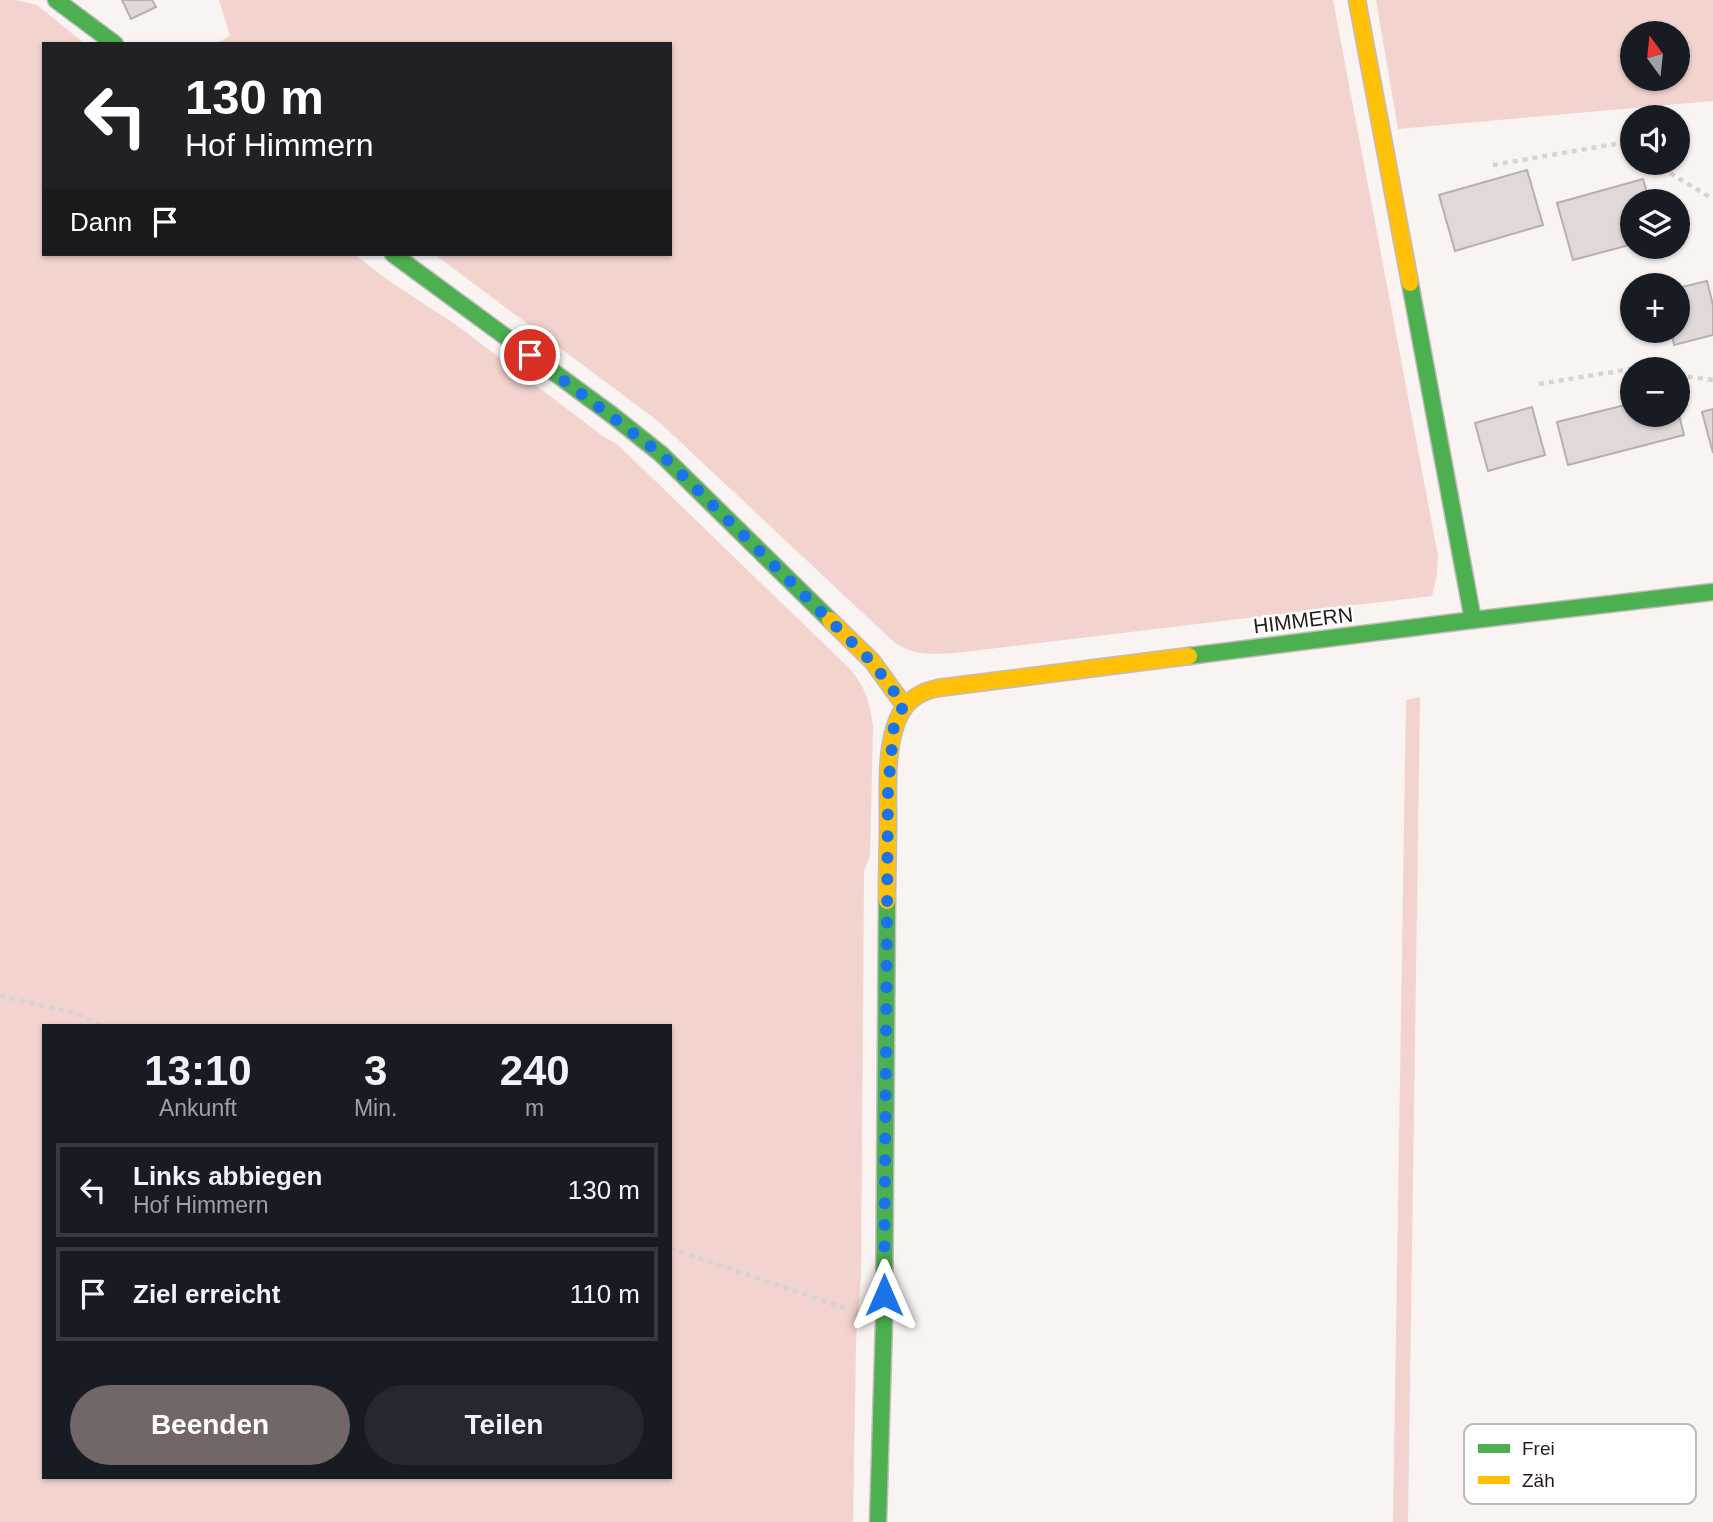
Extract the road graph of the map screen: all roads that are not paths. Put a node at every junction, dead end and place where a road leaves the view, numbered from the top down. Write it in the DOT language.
graph roads {
  1 [pos="56,0"];
  2 [pos="1357,0"];
  3 [pos="113,42"];
  4 [pos="396,256"];
  5 [pos="1713,592"];
  6 [pos="1473,620"];
  7 [pos="904,705"];
  8 [pos="878,1522"];
  1 -- 3 [label="street"];
  2 -- 6 [label="street"];
  4 -- 7 [label="street"];
  5 -- 6 [label="street, HIMMERN"];
  6 -- 7 [label="street, HIMMERN"];
  7 -- 8 [label="street"];
}
